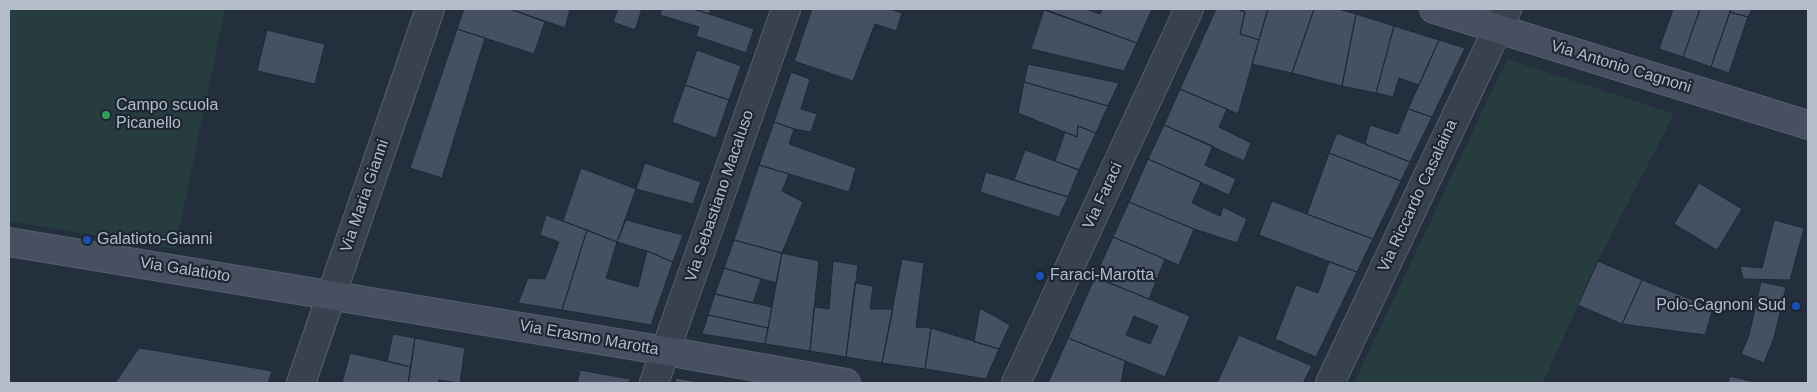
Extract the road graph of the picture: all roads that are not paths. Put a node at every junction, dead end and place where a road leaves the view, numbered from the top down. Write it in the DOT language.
graph roads {
  1 [pos="430,9"];
  2 [pos="786,9"];
  3 [pos="1189,9"];
  4 [pos="1434,9"];
  5 [pos="1502,19"];
  6 [pos="1808,125"];
  7 [pos="9,242"];
  8 [pos="331,294"];
  9 [pos="666,350"];
  10 [pos="301,383"];
  11 [pos="654,383"];
  12 [pos="846,383"];
  13 [pos="1016,383"];
  14 [pos="1330,383"];
  1 -- 8 [label="street, Via Maria Gianni"];
  2 -- 9 [label="street, Via Sebastiano Macaluso"];
  3 -- 13 [label="street, Via Faraci"];
  4 -- 5 [label="main road, Via Antonio Cagnoni"];
  5 -- 6 [label="main road, Via Antonio Cagnoni"];
  5 -- 14 [label="street, Via Riccardo Casalaina"];
  7 -- 8 [label="main road, Via Galatioto"];
  8 -- 9 [label="main road, Via Erasmo Marotta"];
  8 -- 10 [label="street, Via Maria Gianni"];
  9 -- 11 [label="street, Via Sebastiano Macaluso"];
  9 -- 12 [label="main road, Via Erasmo Marotta"];
}
